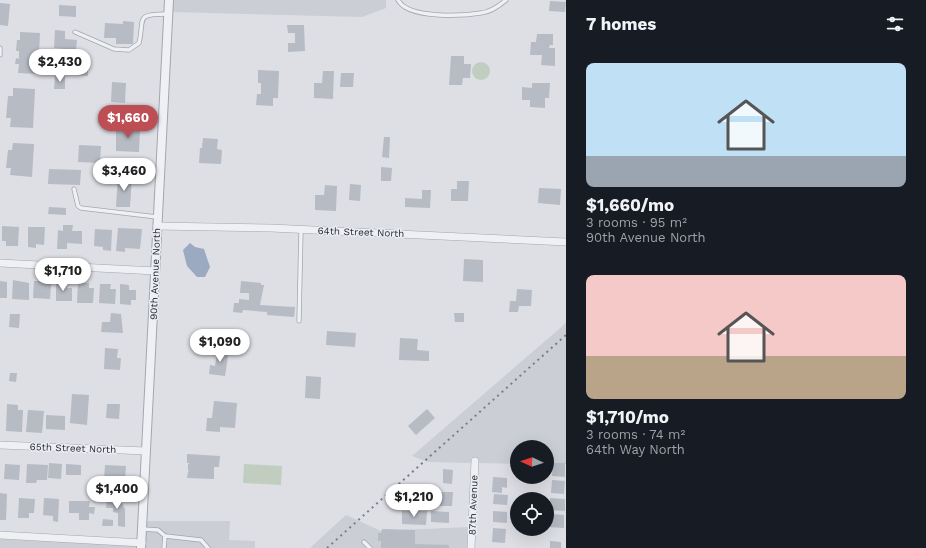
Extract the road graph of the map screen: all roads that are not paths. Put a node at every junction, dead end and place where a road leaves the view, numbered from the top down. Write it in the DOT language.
graph roads {
  1 [pos="169,0"];
  2 [pos="398,0"];
  3 [pos="506,0"];
  4 [pos="168,14"];
  5 [pos="76,32"];
  6 [pos="0,48"];
  7 [pos="0,55"];
  8 [pos="74,189"];
  9 [pos="157,222"];
  10 [pos="301,230"];
  11 [pos="566,242"];
  12 [pos="0,263"];
  13 [pos="156,271"];
  14 [pos="299,321"];
  15 [pos="0,445"];
  16 [pos="146,451"];
  17 [pos="475,461"];
  18 [pos="142,530"];
  19 [pos="0,535"];
  20 [pos="165,536"];
  21 [pos="364,542"];
  22 [pos="142,545"];
  23 [pos="164,548"];
  24 [pos="208,548"];
  25 [pos="370,548"];
  26 [pos="471,548"];
  1 -- 4 [label="street, 90th Avenue North"];
  2 -- 3 [label="lane"];
  4 -- 5 [label="lane"];
  4 -- 9 [label="street, 90th Avenue North"];
  6 -- 7 [label="lane"];
  8 -- 9 [label="lane"];
  9 -- 10 [label="street, 64th Street North"];
  9 -- 13 [label="street, 90th Avenue North"];
  10 -- 11 [label="street, 64th Street North"];
  10 -- 14 [label="lane"];
  12 -- 13 [label="street"];
  13 -- 16 [label="street, 90th Avenue North"];
  15 -- 16 [label="street, 65th Street North"];
  16 -- 18 [label="street, 90th Avenue North"];
  17 -- 26 [label="street, 87th Avenue"];
  18 -- 20 [label="lane"];
  18 -- 22 [label="street, 90th Avenue North"];
  19 -- 22 [label="street"];
  20 -- 23 [label="lane"];
  20 -- 24 [label="lane"];
  21 -- 25 [label="lane"];
}
